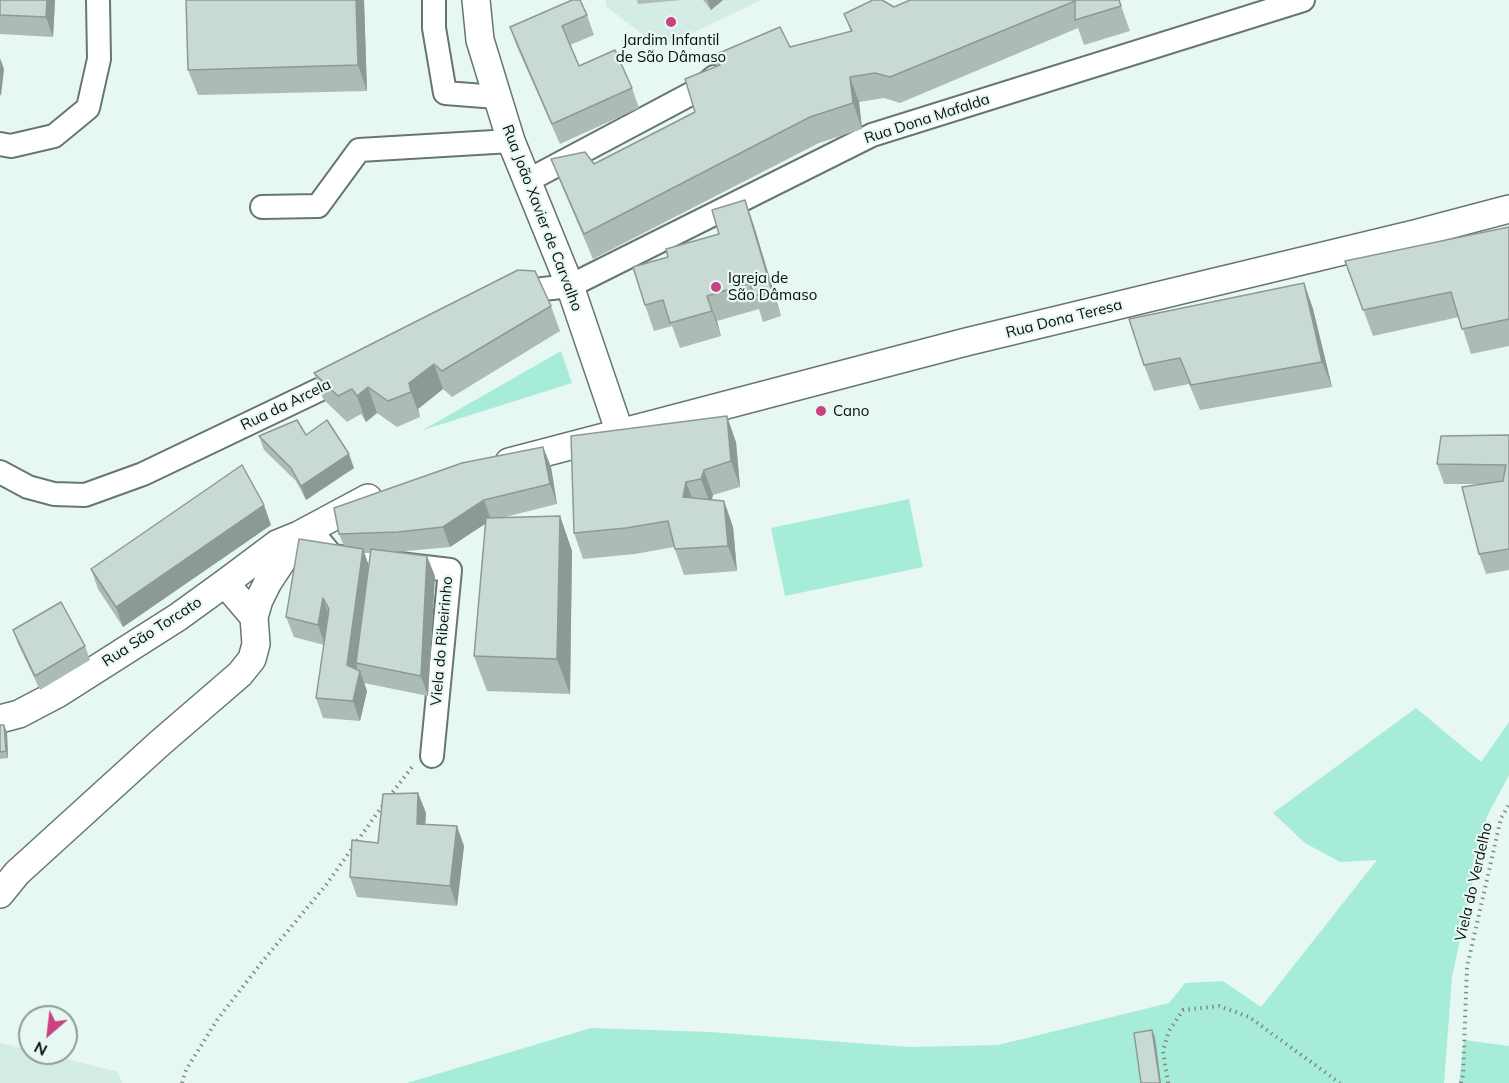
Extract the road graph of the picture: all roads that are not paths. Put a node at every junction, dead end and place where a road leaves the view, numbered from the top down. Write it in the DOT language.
graph roads {
  1 [pos="98,0"];
  2 [pos="434,0"];
  3 [pos="476,0"];
  4 [pos="1303,0"];
  5 [pos="726,68"];
  6 [pos="497,97"];
  7 [pos="511,141"];
  8 [pos="0,144"];
  9 [pos="527,181"];
  10 [pos="262,207"];
  11 [pos="1509,209"];
  12 [pos="570,286"];
  13 [pos="493,306"];
  14 [pos="366,367"];
  15 [pos="620,433"];
  16 [pos="486,468"];
  17 [pos="0,472"];
  18 [pos="397,491"];
  19 [pos="305,532"];
  20 [pos="225,583"];
  21 [pos="254,617"];
  22 [pos="0,719"];
  23 [pos="433,748"];
  24 [pos="0,894"];
  1 -- 8 [label="street"];
  2 -- 6 [label="street"];
  3 -- 6 [label="street, Rua João Xavier de Carvalho"];
  4 -- 12 [label="street, Rua Dona Mafalda"];
  5 -- 9 [label="street"];
  6 -- 7 [label="street, Rua João Xavier de Carvalho"];
  7 -- 9 [label="street, Rua João Xavier de Carvalho"];
  7 -- 10 [label="street"];
  9 -- 12 [label="street, Rua João Xavier de Carvalho"];
  11 -- 15 [label="street, Rua Dona Teresa"];
  12 -- 13 [label="street"];
  12 -- 15 [label="street, Rua João Xavier de Carvalho"];
  14 -- 17 [label="street, Rua da Arcela"];
  15 -- 16 [label="street"];
  18 -- 19 [label="street, Rua São Torcato"];
  19 -- 20 [label="street, Rua São Torcato"];
  19 -- 21 [label="street, Rua São Torcato"];
  19 -- 23 [label="street, Viela do Ribeirinho"];
  20 -- 21 [label="street"];
  20 -- 22 [label="street, Rua São Torcato"];
  21 -- 24 [label="street"];
}
